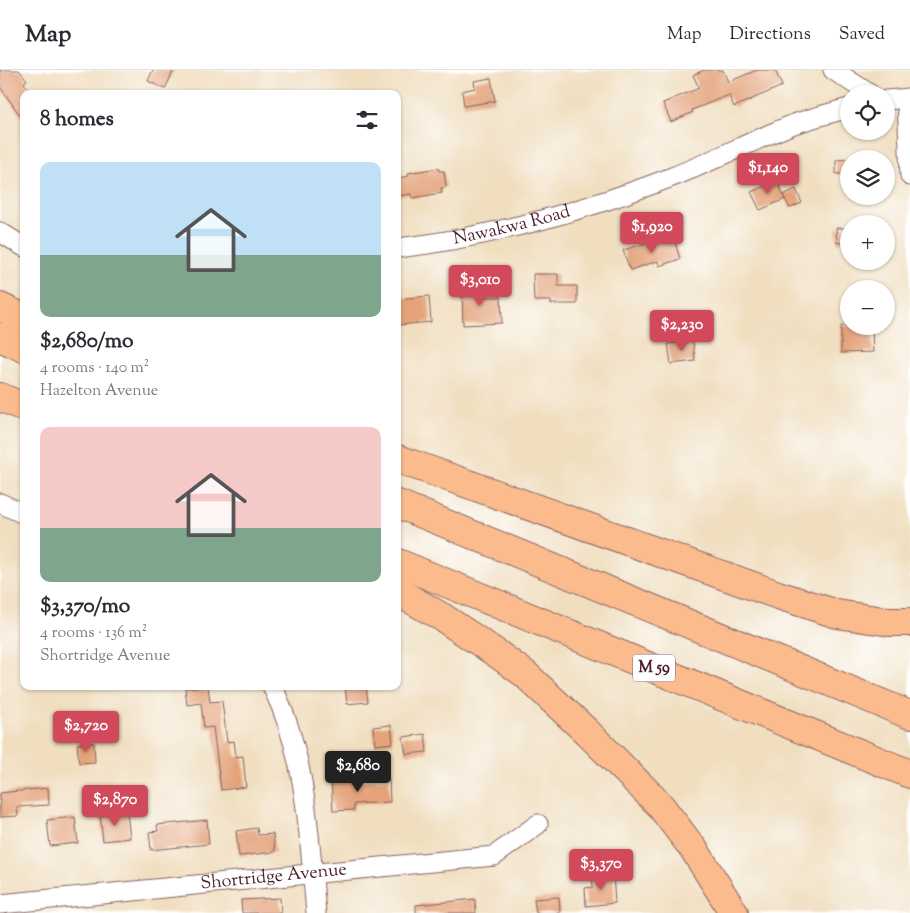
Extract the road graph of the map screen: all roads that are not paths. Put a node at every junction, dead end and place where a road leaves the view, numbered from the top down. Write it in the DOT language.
graph roads {
  1 [pos="833,70"];
  2 [pos="856,85"];
  3 [pos="909,98"];
  4 [pos="895,99"];
  5 [pos="840,111"];
  6 [pos="910,176"];
  7 [pos="0,232"];
  8 [pos="20,244"];
  9 [pos="401,248"];
  10 [pos="0,307"];
  11 [pos="20,316"];
  12 [pos="0,337"];
  13 [pos="20,346"];
  14 [pos="0,397"];
  15 [pos="20,406"];
  16 [pos="401,460"];
  17 [pos="0,503"];
  18 [pos="401,505"];
  19 [pos="20,512"];
  20 [pos="401,564"];
  21 [pos="401,594"];
  22 [pos="910,622"];
  23 [pos="274,690"];
  24 [pos="910,715"];
  25 [pos="910,774"];
  26 [pos="538,824"];
  27 [pos="312,873"];
  28 [pos="0,904"];
  29 [pos="316,913"];
  30 [pos="734,913"];
  1 -- 2 [label="street"];
  3 -- 4 [label="street"];
  3 -- 6 [label="street"];
  5 -- 9 [label="street, Nawakwa Road"];
  7 -- 8 [label="street"];
  10 -- 11 [label="highway"];
  12 -- 13 [label="highway"];
  14 -- 15 [label="highway"];
  16 -- 22 [label="highway"];
  17 -- 19 [label="street"];
  18 -- 24 [label="highway"];
  20 -- 25 [label="highway, M 59"];
  21 -- 30 [label="highway"];
  23 -- 27 [label="street"];
  26 -- 27 [label="street, Shortridge Avenue"];
  27 -- 28 [label="street, Shortridge Avenue"];
  27 -- 29 [label="street"];
}
